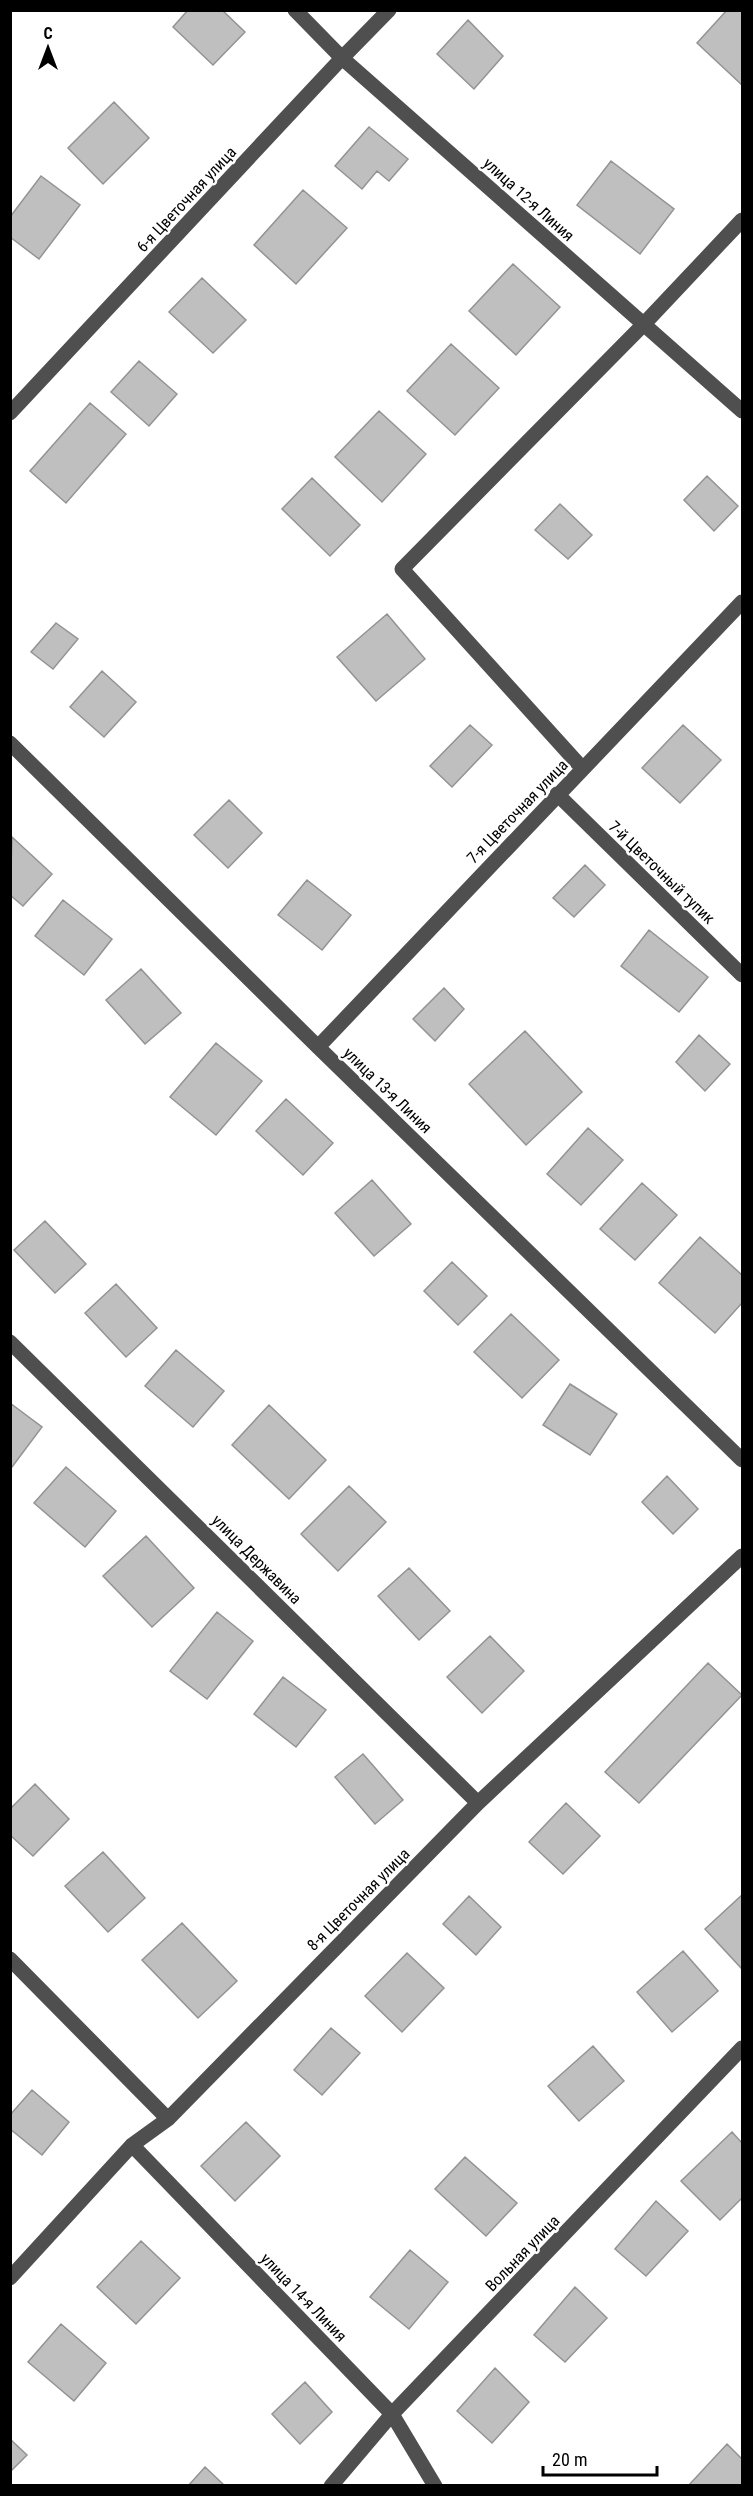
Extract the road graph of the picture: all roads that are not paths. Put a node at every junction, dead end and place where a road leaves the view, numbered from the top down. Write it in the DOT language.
graph roads {
  1 [pos="295,10"];
  2 [pos="389,10"];
  3 [pos="342,58"];
  4 [pos="742,220"];
  5 [pos="643,325"];
  6 [pos="742,411"];
  7 [pos="10,413"];
  8 [pos="742,602"];
  9 [pos="10,743"];
  10 [pos="583,769"];
  11 [pos="557,794"];
  12 [pos="742,975"];
  13 [pos="318,1047"];
  14 [pos="10,1342"];
  15 [pos="742,1460"];
  16 [pos="742,1556"];
  17 [pos="478,1803"];
  18 [pos="10,1959"];
  19 [pos="742,2048"];
  20 [pos="168,2119"];
  21 [pos="132,2145"];
  22 [pos="10,2278"];
  23 [pos="392,2414"];
  24 [pos="330,2486"];
  25 [pos="435,2486"];
  1 -- 3 [label="lane, улица 12-я Линия"];
  2 -- 3 [label="lane, 6-я Цветочная улица"];
  3 -- 5 [label="lane, улица 12-я Линия"];
  3 -- 7 [label="lane, 6-я Цветочная улица"];
  4 -- 5 [label="lane"];
  5 -- 6 [label="lane, улица 12-я Линия"];
  5 -- 10 [label="lane"];
  8 -- 10 [label="lane, 7-я Цветочная улица"];
  9 -- 13 [label="lane, улица 13-я Линия"];
  10 -- 11 [label="lane, 7-я Цветочная улица"];
  11 -- 12 [label="lane, 7-й Цветочный тупик"];
  11 -- 13 [label="lane, 7-я Цветочная улица"];
  13 -- 15 [label="lane, улица 13-я Линия"];
  14 -- 17 [label="lane, улица Державина"];
  16 -- 17 [label="lane, 8-я Цветочная улица"];
  17 -- 20 [label="lane, 8-я Цветочная улица"];
  18 -- 20 [label="lane"];
  19 -- 23 [label="lane, Вольная улица"];
  20 -- 21 [label="lane, 8-я Цветочная улица"];
  21 -- 22 [label="lane, 8-я Цветочная улица"];
  21 -- 23 [label="lane, улица 14-я Линия"];
  23 -- 24 [label="lane, Вольная улица"];
  23 -- 25 [label="lane, улица 14-я Линия"];
}
